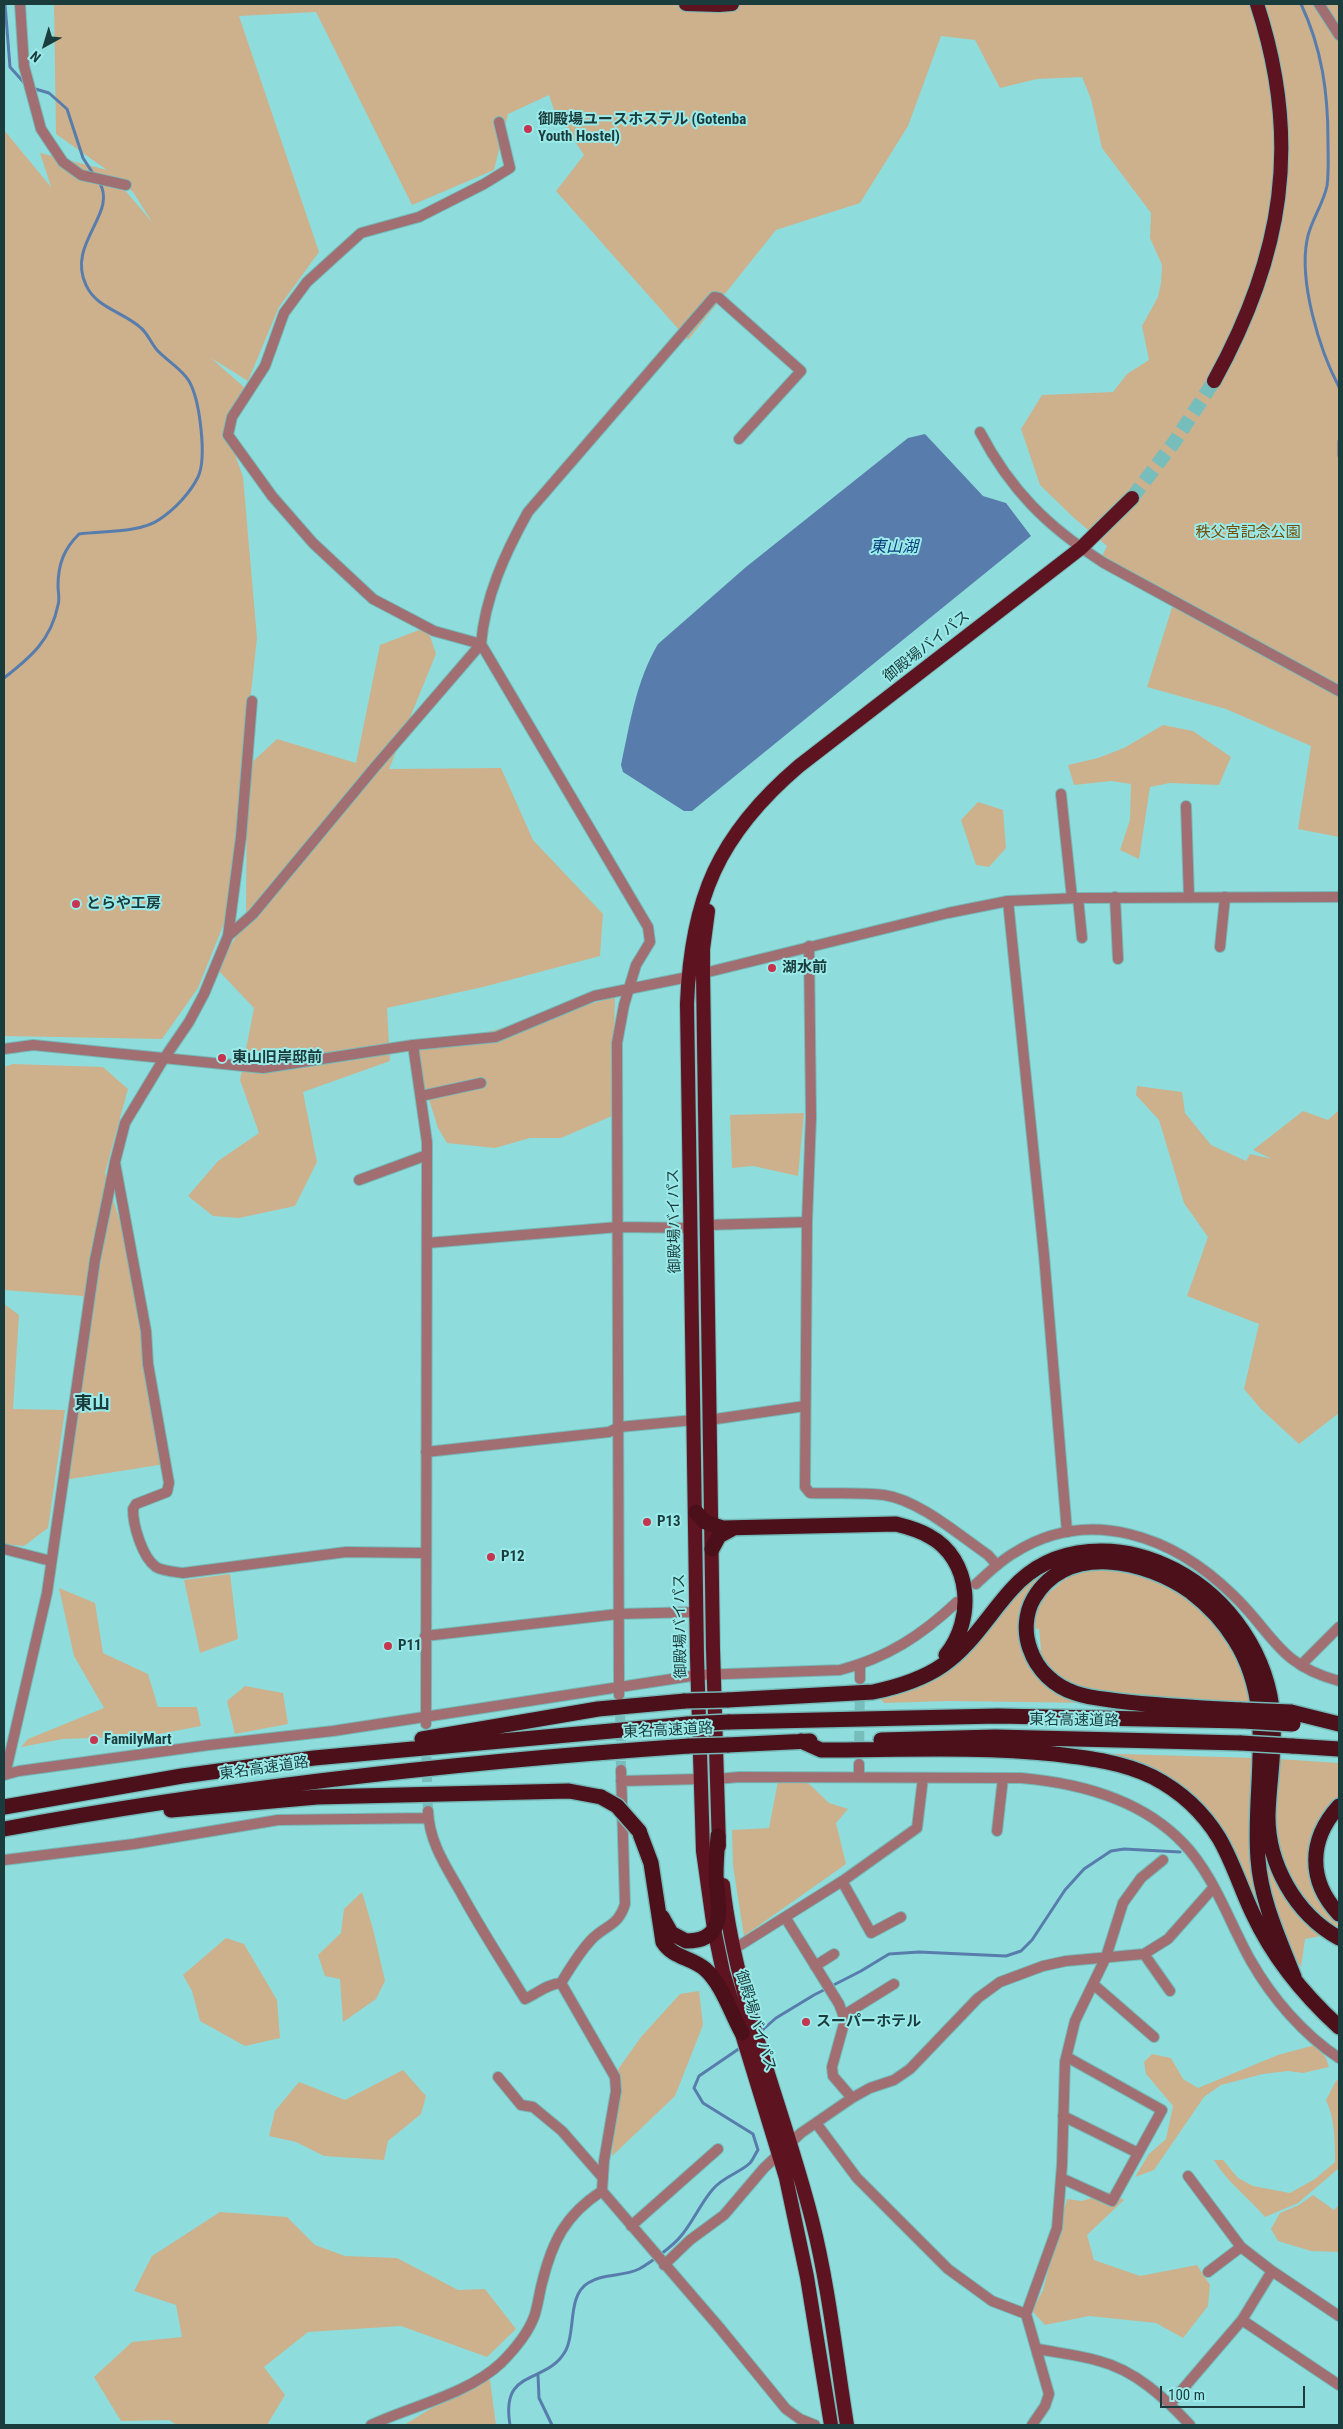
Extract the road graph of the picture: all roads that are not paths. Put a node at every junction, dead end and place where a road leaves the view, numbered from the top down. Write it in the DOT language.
graph roads {
  1 [pos="20,4"];
  2 [pos="686,4"];
  3 [pos="732,4"];
  4 [pos="1257,4"];
  5 [pos="1318,4"];
  6 [pos="1339,35"];
  7 [pos="499,122"];
  8 [pos="126,185"];
  9 [pos="1214,380"];
  10 [pos="980,432"];
  11 [pos="739,439"];
  12 [pos="1132,498"];
  13 [pos="1081,548"];
  14 [pos="481,644"];
  15 [pos="1339,691"];
  16 [pos="252,701"];
  17 [pos="1061,794"];
  18 [pos="1186,806"];
  19 [pos="743,822"];
  20 [pos="1339,896"];
  21 [pos="1189,897"];
  22 [pos="1225,897"];
  23 [pos="1075,898"];
  24 [pos="1115,898"];
  25 [pos="1008,901"];
  26 [pos="228,936"];
  27 [pos="1082,938"];
  28 [pos="809,946"];
  29 [pos="1220,947"];
  30 [pos="1118,959"];
  31 [pos="703,973"];
  32 [pos="688,977"];
  33 [pos="629,989"];
  34 [pos="413,1045"];
  35 [pos="4,1049"];
  36 [pos="163,1060"];
  37 [pos="481,1083"];
  38 [pos="421,1096"];
  39 [pos="427,1155"];
  40 [pos="115,1162"];
  41 [pos="358,1180"];
  42 [pos="807,1222"];
  43 [pos="707,1225"];
  44 [pos="618,1227"];
  45 [pos="692,1228"];
  46 [pos="427,1243"];
  47 [pos="805,1406"];
  48 [pos="694,1420"];
  49 [pos="709,1420"];
  50 [pos="619,1427"];
  51 [pos="426,1452"];
  52 [pos="696,1512"];
  53 [pos="712,1526"];
  54 [pos="732,1529"];
  55 [pos="1067,1532"];
  56 [pos="4,1549"];
  57 [pos="712,1549"];
  58 [pos="425,1553"];
  59 [pos="51,1561"];
  60 [pos="997,1565"];
  61 [pos="976,1584"];
  62 [pos="957,1602"];
  63 [pos="696,1612"];
  64 [pos="618,1614"];
  65 [pos="1339,1627"];
  66 [pos="424,1636"];
  67 [pos="860,1665"];
  68 [pos="1301,1665"];
  69 [pos="931,1670"];
  70 [pos="714,1673"];
  71 [pos="698,1675"];
  72 [pos="860,1679"];
  73 [pos="1339,1681"];
  74 [pos="619,1690"];
  75 [pos="1242,1715"];
  76 [pos="426,1720"];
  77 [pos="1339,1725"];
  78 [pos="801,1741"];
  79 [pos="1339,1749"];
  80 [pos="314,1758"];
  81 [pos="6,1760"];
  82 [pos="859,1764"];
  83 [pos="4,1777"];
  84 [pos="859,1777"];
  85 [pos="923,1778"];
  86 [pos="1003,1778"];
  87 [pos="701,1779"];
  88 [pos="717,1779"];
  89 [pos="1339,1806"];
  90 [pos="4,1807"];
  91 [pos="63,1818"];
  92 [pos="4,1829"];
  93 [pos="997,1831"];
  94 [pos="718,1836"];
  95 [pos="4,1860"];
  96 [pos="1163,1860"];
  97 [pos="842,1881"];
  98 [pos="1214,1887"];
  99 [pos="655,1894"];
  100 [pos="1339,1914"];
  101 [pos="785,1917"];
  102 [pos="901,1917"];
  103 [pos="714,1929"];
  104 [pos="1339,1938"];
  105 [pos="734,1949"];
  106 [pos="834,1954"];
  107 [pos="1144,1954"];
  108 [pos="1106,1958"];
  109 [pos="815,1966"];
  110 [pos="1294,1977"];
  111 [pos="561,1982"];
  112 [pos="894,1984"];
  113 [pos="1093,1984"];
  114 [pos="1170,1992"];
  115 [pos="844,2015"];
  116 [pos="1339,2027"];
  117 [pos="742,2033"];
  118 [pos="1154,2037"];
  119 [pos="1067,2056"];
  120 [pos="1339,2058"];
  121 [pos="498,2077"];
  122 [pos="852,2098"];
  123 [pos="1063,2116"];
  124 [pos="816,2123"];
  125 [pos="790,2142"];
  126 [pos="718,2149"];
  127 [pos="1138,2153"];
  128 [pos="779,2154"];
  129 [pos="1188,2176"];
  130 [pos="603,2178"];
  131 [pos="1061,2178"];
  132 [pos="602,2191"];
  133 [pos="631,2226"];
  134 [pos="1242,2247"];
  135 [pos="664,2265"];
  136 [pos="1272,2271"];
  137 [pos="1208,2272"];
  138 [pos="1026,2314"];
  139 [pos="1339,2316"];
  140 [pos="1242,2320"];
  141 [pos="1038,2349"];
  142 [pos="1339,2385"];
  143 [pos="1170,2404"];
  144 [pos="1036,2424"];
  145 [pos="371,2425"];
  146 [pos="815,2425"];
  147 [pos="831,2425"];
  148 [pos="847,2425"];
  149 [pos="1190,2425"];
  1 -- 8 [label="street"];
  2 -- 3 [label="highway"];
  4 -- 9 [label="highway"];
  5 -- 6 [label="street"];
  7 -- 14 [label="street"];
  10 -- 13 [label="street"];
  11 -- 14 [label="street"];
  12 -- 13 [label="highway, 御殿場バイパス"];
  13 -- 15 [label="street"];
  13 -- 19 [label="highway, 御殿場バイパス"];
  14 -- 26 [label="street"];
  14 -- 33 [label="street"];
  16 -- 26 [label="street"];
  17 -- 23 [label="street"];
  18 -- 21 [label="street"];
  19 -- 31 [label="highway, 御殿場バイパス"];
  19 -- 32 [label="highway, 御殿場バイパス"];
  20 -- 22 [label="street"];
  21 -- 22 [label="street"];
  21 -- 24 [label="street"];
  22 -- 29 [label="street"];
  23 -- 24 [label="street"];
  23 -- 25 [label="street"];
  23 -- 27 [label="street"];
  24 -- 30 [label="street"];
  25 -- 28 [label="street"];
  25 -- 55 [label="street"];
  26 -- 36 [label="street"];
  28 -- 31 [label="street"];
  28 -- 42 [label="street"];
  31 -- 32 [label="street"];
  31 -- 43 [label="highway, 御殿場バイパス"];
  32 -- 33 [label="street"];
  32 -- 45 [label="highway, 御殿場バイパス"];
  33 -- 34 [label="street"];
  33 -- 44 [label="street"];
  34 -- 36 [label="street"];
  34 -- 38 [label="street"];
  35 -- 36 [label="street"];
  36 -- 40 [label="street"];
  37 -- 38 [label="street"];
  38 -- 39 [label="street"];
  39 -- 41 [label="street"];
  39 -- 46 [label="street"];
  40 -- 58 [label="street"];
  40 -- 59 [label="street"];
  42 -- 43 [label="street"];
  42 -- 47 [label="street"];
  43 -- 49 [label="highway, 御殿場バイパス"];
  44 -- 45 [label="street"];
  44 -- 46 [label="street"];
  44 -- 50 [label="street"];
  45 -- 48 [label="highway, 御殿場バイパス"];
  46 -- 51 [label="street"];
  47 -- 49 [label="street"];
  47 -- 60 [label="street"];
  48 -- 50 [label="street"];
  48 -- 52 [label="highway, 御殿場バイパス"];
  49 -- 53 [label="highway, 御殿場バイパス"];
  50 -- 51 [label="street"];
  50 -- 64 [label="street"];
  51 -- 58 [label="street"];
  52 -- 53 [label="highway"];
  52 -- 63 [label="highway, 御殿場バイパス"];
  53 -- 54 [label="highway"];
  53 -- 57 [label="highway, 御殿場バイパス"];
  54 -- 57 [label="highway"];
  54 -- 69 [label="highway"];
  55 -- 60 [label="street"];
  55 -- 68 [label="street"];
  56 -- 59 [label="street"];
  57 -- 70 [label="highway, 御殿場バイパス"];
  58 -- 66 [label="street"];
  59 -- 81 [label="street"];
  60 -- 61 [label="street"];
  62 -- 67 [label="street"];
  63 -- 64 [label="street"];
  63 -- 71 [label="highway, 御殿場バイパス"];
  64 -- 66 [label="street"];
  64 -- 74 [label="street"];
  65 -- 68 [label="street"];
  66 -- 76 [label="street"];
  67 -- 70 [label="street"];
  67 -- 72 [label="street"];
  68 -- 73 [label="street"];
  69 -- 80 [label="highway, bridge"];
  69 -- 104 [label="highway"];
  70 -- 71 [label="street"];
  70 -- 88 [label="highway, 御殿場バイパス"];
  71 -- 74 [label="street"];
  71 -- 87 [label="highway, 御殿場バイパス"];
  74 -- 76 [label="street"];
  75 -- 77 [label="highway, 東名高速道路, bridge"];
  75 -- 80 [label="highway, 東名高速道路, bridge"];
  75 -- 110 [label="highway"];
  76 -- 83 [label="street"];
  78 -- 79 [label="highway, 東名高速道路, bridge"];
  78 -- 91 [label="highway, 東名高速道路, bridge"];
  78 -- 110 [label="highway"];
  80 -- 90 [label="highway, 東名高速道路"];
  81 -- 83 [label="street"];
  82 -- 84 [label="street"];
  84 -- 85 [label="street"];
  84 -- 88 [label="street"];
  85 -- 86 [label="street"];
  85 -- 97 [label="street"];
  86 -- 93 [label="street"];
  86 -- 98 [label="street"];
  87 -- 103 [label="highway, 御殿場バイパス"];
  87 -- 111 [label="street"];
  88 -- 94 [label="highway, 御殿場バイパス"];
  89 -- 100 [label="highway"];
  91 -- 92 [label="highway, 東名高速道路"];
  91 -- 99 [label="highway, bridge"];
  94 -- 103 [label="highway"];
  94 -- 105 [label="highway, 御殿場バイパス"];
  95 -- 111 [label="street"];
  96 -- 108 [label="street"];
  97 -- 101 [label="street"];
  97 -- 102 [label="street"];
  98 -- 107 [label="street"];
  98 -- 120 [label="street"];
  99 -- 103 [label="highway"];
  99 -- 117 [label="highway"];
  101 -- 105 [label="street"];
  101 -- 109 [label="street"];
  103 -- 117 [label="highway, 御殿場バイパス"];
  105 -- 125 [label="highway, 御殿場バイパス"];
  106 -- 109 [label="street"];
  107 -- 108 [label="street"];
  107 -- 114 [label="street"];
  108 -- 113 [label="street"];
  108 -- 122 [label="street"];
  109 -- 115 [label="street"];
  110 -- 116 [label="highway"];
  111 -- 130 [label="street"];
  112 -- 115 [label="street"];
  113 -- 118 [label="street"];
  113 -- 119 [label="street"];
  115 -- 122 [label="street"];
  117 -- 128 [label="highway, 御殿場バイパス"];
  119 -- 123 [label="street"];
  119 -- 127 [label="street"];
  121 -- 130 [label="street"];
  122 -- 124 [label="street"];
  123 -- 127 [label="street"];
  123 -- 131 [label="street"];
  124 -- 125 [label="street"];
  124 -- 138 [label="street"];
  125 -- 128 [label="street"];
  125 -- 148 [label="highway, 御殿場バイパス"];
  126 -- 133 [label="street"];
  127 -- 131 [label="street"];
  128 -- 135 [label="street"];
  128 -- 147 [label="highway, 御殿場バイパス"];
  129 -- 134 [label="street"];
  130 -- 132 [label="street"];
  131 -- 138 [label="street"];
  132 -- 133 [label="street"];
  132 -- 145 [label="street"];
  133 -- 135 [label="street"];
  134 -- 136 [label="street"];
  134 -- 137 [label="street"];
  135 -- 146 [label="street"];
  136 -- 139 [label="street"];
  136 -- 140 [label="street"];
  138 -- 141 [label="street"];
  140 -- 142 [label="street"];
  140 -- 143 [label="street"];
  141 -- 143 [label="street"];
  141 -- 144 [label="street"];
  143 -- 149 [label="street"];
}
